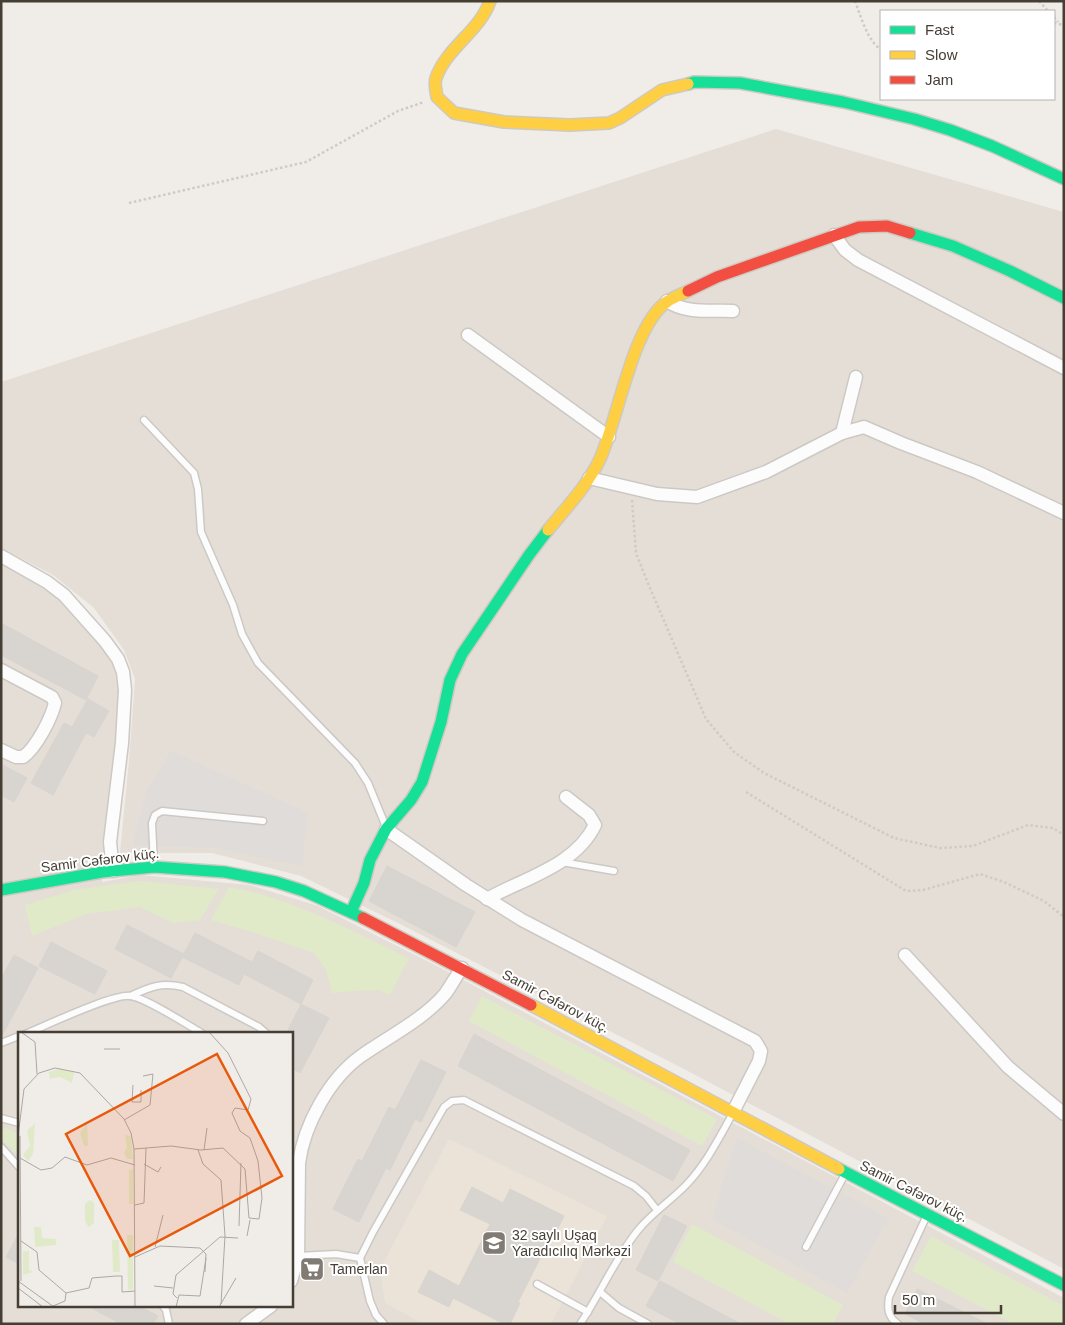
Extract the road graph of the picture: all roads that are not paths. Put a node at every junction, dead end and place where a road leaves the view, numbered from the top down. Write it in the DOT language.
graph roads {
  1 [pos="490,1"];
  2 [pos="1064,180"];
  3 [pos="834,235"];
  4 [pos="1064,298"];
  5 [pos="667,301"];
  6 [pos="733,310"];
  7 [pos="468,335"];
  8 [pos="1064,368"];
  9 [pos="856,376"];
  10 [pos="144,420"];
  11 [pos="842,433"];
  12 [pos="608,437"];
  13 [pos="588,478"];
  14 [pos="1064,512"];
  15 [pos="1,556"];
  16 [pos="1,670"];
  17 [pos="1,750"];
  18 [pos="566,797"];
  19 [pos="263,821"];
  20 [pos="386,829"];
  21 [pos="561,862"];
  22 [pos="154,867"];
  23 [pos="113,871"];
  24 [pos="614,871"];
  25 [pos="1,890"];
  26 [pos="486,899"];
  27 [pos="351,912"];
  28 [pos="905,955"];
  29 [pos="462,968"];
  30 [pos="130,996"];
  31 [pos="30,1032"];
  32 [pos="199,1032"];
  33 [pos="265,1032"];
  34 [pos="18,1036"];
  35 [pos="1,1043"];
  36 [pos="733,1112"];
  37 [pos="1064,1114"];
  38 [pos="1,1118"];
  39 [pos="18,1123"];
  40 [pos="1,1147"];
  41 [pos="296,1149"];
  42 [pos="18,1166"];
  43 [pos="846,1173"];
  44 [pos="658,1210"];
  45 [pos="927,1214"];
  46 [pos="806,1247"];
  47 [pos="298,1256"];
  48 [pos="360,1258"];
  49 [pos="292,1277"];
  50 [pos="537,1284"];
  51 [pos="1064,1285"];
  52 [pos="600,1292"];
  53 [pos="164,1308"];
  54 [pos="268,1308"];
  55 [pos="588,1312"];
  56 [pos="168,1324"];
  57 [pos="246,1324"];
  58 [pos="384,1324"];
  59 [pos="580,1324"];
  60 [pos="648,1324"];
  61 [pos="898,1324"];
  1 -- 2 [label="street"];
  3 -- 4 [label="street"];
  3 -- 5 [label="street"];
  3 -- 8 [label="street"];
  5 -- 6 [label="street"];
  5 -- 12 [label="street"];
  7 -- 12 [label="street"];
  9 -- 11 [label="street"];
  10 -- 20 [label="lane"];
  11 -- 13 [label="street"];
  11 -- 14 [label="street"];
  12 -- 13 [label="street"];
  13 -- 20 [label="street"];
  15 -- 23 [label="street"];
  16 -- 17 [label="street"];
  18 -- 21 [label="street"];
  19 -- 22 [label="lane"];
  20 -- 26 [label="street"];
  20 -- 27 [label="street"];
  21 -- 24 [label="lane"];
  21 -- 26 [label="street"];
  22 -- 23 [label="street, Samir Cəfərov küç."];
  22 -- 27 [label="street, Samir Cəfərov küç."];
  23 -- 25 [label="street, Samir Cəfərov küç."];
  26 -- 36 [label="street"];
  27 -- 29 [label="street, Samir Cəfərov küç."];
  28 -- 37 [label="street"];
  29 -- 36 [label="street, Samir Cəfərov küç."];
  29 -- 41 [label="street"];
  30 -- 31 [label="lane"];
  30 -- 32 [label="lane"];
  30 -- 33 [label="lane"];
  34 -- 35 [label="lane"];
  36 -- 43 [label="street, Samir Cəfərov küç."];
  36 -- 44 [label="lane"];
  38 -- 39 [label="lane"];
  40 -- 42 [label="lane"];
  41 -- 47 [label="street"];
  43 -- 45 [label="street, Samir Cəfərov küç."];
  43 -- 46 [label="lane"];
  44 -- 48 [label="lane"];
  44 -- 52 [label="lane"];
  45 -- 51 [label="street, Samir Cəfərov küç."];
  45 -- 61 [label="lane"];
  47 -- 48 [label="lane"];
  47 -- 49 [label="street"];
  48 -- 58 [label="lane"];
  50 -- 55 [label="lane"];
  52 -- 55 [label="lane"];
  52 -- 60 [label="lane"];
  53 -- 56 [label="lane"];
  54 -- 57 [label="street"];
  55 -- 59 [label="lane"];
}
